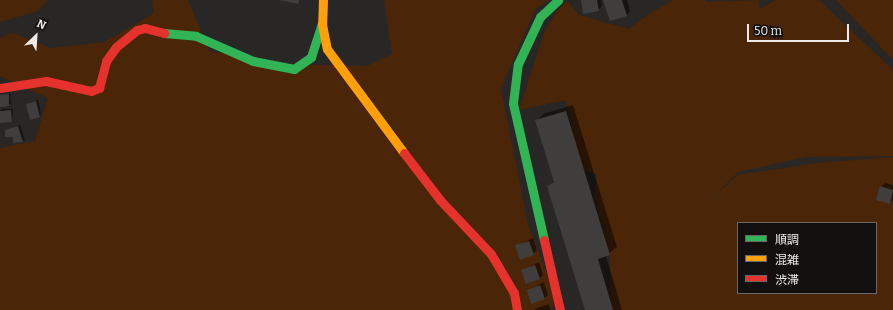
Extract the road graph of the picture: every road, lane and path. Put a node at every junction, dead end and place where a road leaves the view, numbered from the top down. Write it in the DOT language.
graph roads {
  1 [pos="323,0"];
  2 [pos="558,0"];
  3 [pos="322,24"];
  4 [pos="0,88"];
  5 [pos="517,310"];
  6 [pos="560,310"];
  1 -- 3 [label="street"];
  2 -- 6 [label="street"];
  3 -- 4 [label="street"];
  3 -- 5 [label="street"];
}
